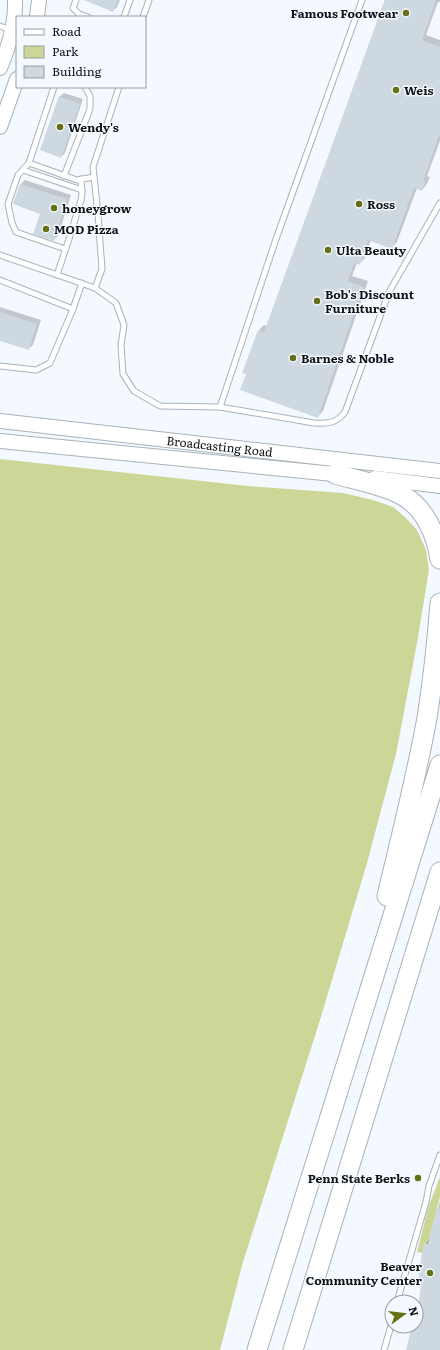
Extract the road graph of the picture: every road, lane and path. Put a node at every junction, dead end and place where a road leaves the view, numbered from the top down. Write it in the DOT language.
graph roads {
  1 [pos="15,0"];
  2 [pos="39,0"];
  3 [pos="76,0"];
  4 [pos="130,0"];
  5 [pos="149,0"];
  6 [pos="362,0"];
  7 [pos="37,16"];
  8 [pos="85,16"];
  9 [pos="124,16"];
  10 [pos="143,16"];
  11 [pos="10,29"];
  12 [pos="0,68"];
  13 [pos="16,82"];
  14 [pos="54,88"];
  15 [pos="86,88"];
  16 [pos="119,88"];
  17 [pos="0,127"];
  18 [pos="29,163"];
  19 [pos="23,170"];
  20 [pos="64,176"];
  21 [pos="94,177"];
  22 [pos="81,180"];
  23 [pos="82,190"];
  24 [pos="440,204"];
  25 [pos="65,249"];
  26 [pos="0,255"];
  27 [pos="57,274"];
  28 [pos="0,280"];
  29 [pos="82,283"];
  30 [pos="95,288"];
  31 [pos="73,309"];
  32 [pos="0,366"];
  33 [pos="220,407"];
  34 [pos="0,421"];
  35 [pos="0,441"];
  36 [pos="440,471"];
  37 [pos="335,474"];
  38 [pos="440,486"];
  39 [pos="440,559"];
  40 [pos="440,603"];
  41 [pos="440,765"];
  42 [pos="440,872"];
  43 [pos="440,911"];
  44 [pos="391,1031"];
  45 [pos="340,1086"];
  46 [pos="440,1155"];
  47 [pos="399,1294"];
  48 [pos="389,1334"];
  49 [pos="257,1350"];
  50 [pos="293,1350"];
  51 [pos="384,1350"];
  1 -- 11 [label="main road"];
  2 -- 7 [label="main road"];
  3 -- 8 [label="lane"];
  4 -- 9 [label="lane"];
  5 -- 10 [label="lane"];
  6 -- 33 [label="lane"];
  11 -- 12 [label="main road"];
  13 -- 17 [label="main road"];
  14 -- 18 [label="lane"];
  15 -- 20 [label="lane"];
  16 -- 21 [label="lane"];
  18 -- 19 [label="lane"];
  18 -- 20 [label="lane"];
  19 -- 23 [label="lane"];
  19 -- 25 [label="lane"];
  20 -- 22 [label="lane"];
  21 -- 22 [label="lane"];
  21 -- 30 [label="lane"];
  22 -- 23 [label="lane"];
  23 -- 25 [label="lane"];
  24 -- 33 [label="lane"];
  25 -- 27 [label="lane"];
  26 -- 27 [label="lane"];
  27 -- 29 [label="lane"];
  28 -- 31 [label="lane"];
  29 -- 30 [label="lane"];
  29 -- 31 [label="lane"];
  30 -- 33 [label="lane"];
  31 -- 32 [label="lane"];
  34 -- 36 [label="main road, Broadcasting Road"];
  35 -- 37 [label="main road, Broadcasting Road"];
  37 -- 38 [label="main road, Broadcasting Road"];
  37 -- 39 [label="highway"];
  40 -- 45 [label="highway"];
  41 -- 45 [label="highway"];
  42 -- 44 [label="highway"];
  43 -- 44 [label="highway"];
  44 -- 50 [label="highway"];
  45 -- 49 [label="highway"];
  46 -- 47 [label="lane"];
  48 -- 51 [label="lane"];
}
